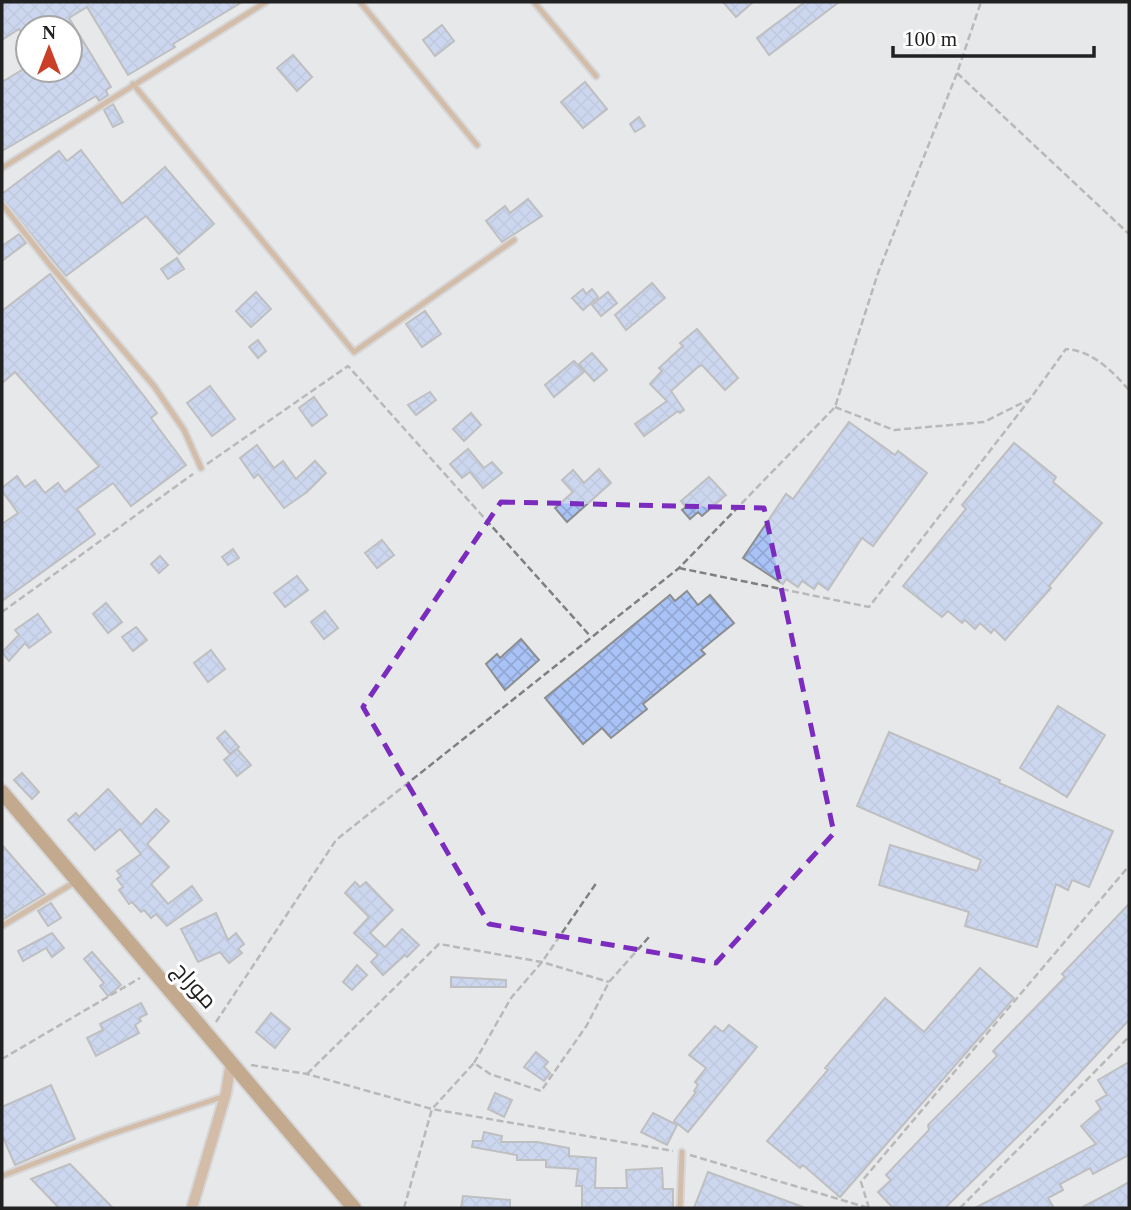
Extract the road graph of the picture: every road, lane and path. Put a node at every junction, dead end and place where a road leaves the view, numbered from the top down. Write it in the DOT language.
graph roads {
  1 [pos="266,2"];
  2 [pos="360,2"];
  3 [pos="534,2"];
  4 [pos="981,2"];
  5 [pos="957,73"];
  6 [pos="596,76"];
  7 [pos="133,84"];
  8 [pos="477,145"];
  9 [pos="2,168"];
  10 [pos="2,204"];
  11 [pos="1129,234"];
  12 [pos="514,240"];
  13 [pos="1129,390"];
  14 [pos="1030,399"];
  15 [pos="835,407"];
  16 [pos="201,468"];
  17 [pos="679,568"];
  18 [pos="2,612"];
  19 [pos="591,637"];
  20 [pos="2,792"];
  21 [pos="1129,866"];
  22 [pos="77,880"];
  23 [pos="597,881"];
  24 [pos="2,926"];
  25 [pos="649,937"];
  26 [pos="542,962"];
  27 [pos="152,971"];
  28 [pos="609,982"];
  29 [pos="209,1034"];
  30 [pos="1129,1037"];
  31 [pos="2,1059"];
  32 [pos="231,1061"];
  33 [pos="474,1063"];
  34 [pos="307,1074"];
  35 [pos="225,1096"];
  36 [pos="432,1110"];
  37 [pos="682,1152"];
  38 [pos="2,1177"];
  39 [pos="962,1207"];
  40 [pos="192,1208"];
  41 [pos="354,1208"];
  42 [pos="404,1208"];
  43 [pos="680,1208"];
  44 [pos="869,1208"];
  1 -- 7 [label="lane"];
  2 -- 8 [label="lane"];
  3 -- 6 [label="lane"];
  4 -- 5 [label="path"];
  5 -- 11 [label="path"];
  5 -- 15 [label="path"];
  7 -- 9 [label="lane"];
  7 -- 12 [label="lane"];
  10 -- 16 [label="lane"];
  13 -- 14 [label="path"];
  14 -- 15 [label="path"];
  14 -- 17 [label="path"];
  15 -- 17 [label="path"];
  16 -- 18 [label="path"];
  16 -- 19 [label="path"];
  17 -- 19 [label="path"];
  19 -- 29 [label="path"];
  20 -- 22 [label="main road, موراج"];
  21 -- 44 [label="path"];
  22 -- 24 [label="lane"];
  22 -- 27 [label="main road, موراج"];
  23 -- 26 [label="path"];
  25 -- 28 [label="path"];
  26 -- 28 [label="path"];
  26 -- 33 [label="path"];
  26 -- 34 [label="path"];
  27 -- 29 [label="main road, موراج"];
  27 -- 31 [label="path"];
  28 -- 33 [label="path"];
  29 -- 32 [label="main road, موراج"];
  30 -- 39 [label="path"];
  32 -- 34 [label="path"];
  32 -- 35 [label="street"];
  32 -- 41 [label="main road, موراج"];
  33 -- 36 [label="path"];
  34 -- 36 [label="path"];
  35 -- 38 [label="lane"];
  35 -- 40 [label="street"];
  36 -- 37 [label="path"];
  36 -- 42 [label="path"];
  37 -- 43 [label="lane"];
  37 -- 44 [label="path"];
}
